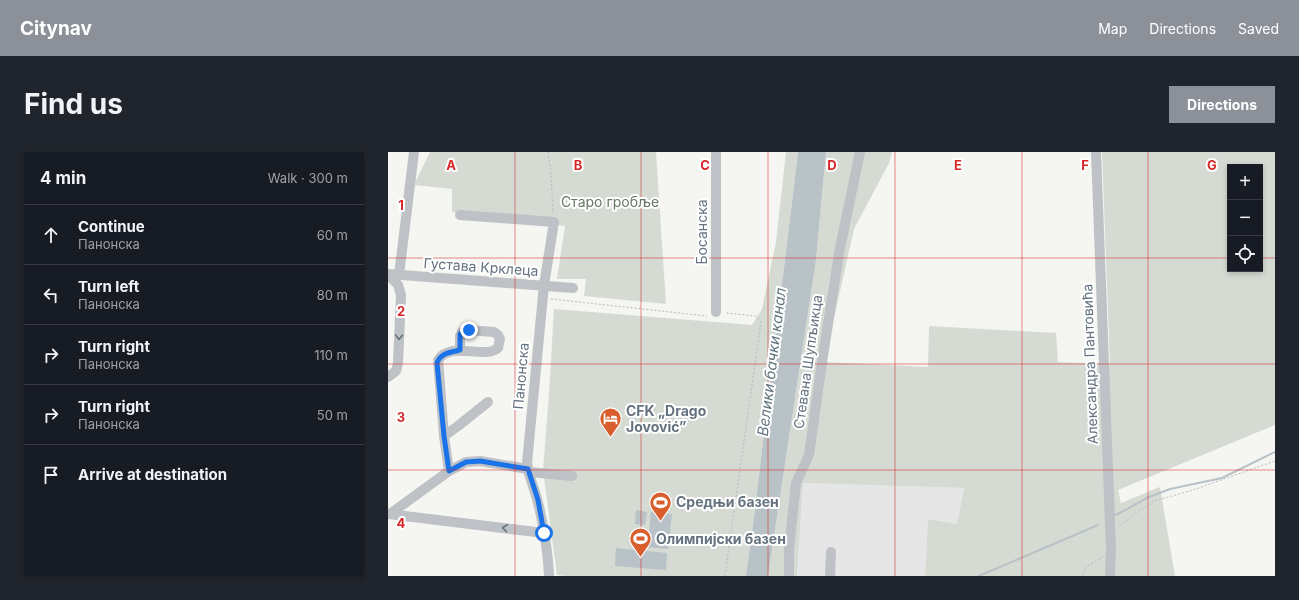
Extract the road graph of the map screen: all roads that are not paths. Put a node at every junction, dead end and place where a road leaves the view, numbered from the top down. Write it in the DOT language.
graph roads {
  1 [pos="414,152"];
  2 [pos="716,152"];
  3 [pos="860,152"];
  4 [pos="1096,152"];
  5 [pos="460,215"];
  6 [pos="388,274"];
  7 [pos="399,275"];
  8 [pos="544,285"];
  9 [pos="573,288"];
  10 [pos="716,312"];
  11 [pos="460,350"];
  12 [pos="388,377"];
  13 [pos="488,402"];
  14 [pos="444,436"];
  15 [pos="449,471"];
  16 [pos="528,471"];
  17 [pos="572,476"];
  18 [pos="389,514"];
  19 [pos="544,533"];
  20 [pos="831,552"];
  21 [pos="549,576"];
  22 [pos="789,576"];
  23 [pos="830,576"];
  24 [pos="1110,576"];
  1 -- 7 [label="street"];
  2 -- 10 [label="street, Босанска"];
  3 -- 22 [label="street, Стевана Шупљикца"];
  4 -- 24 [label="street, Александра Пантовића"];
  5 -- 8 [label="street, Панонска"];
  6 -- 7 [label="street, Густава Крклеца"];
  6 -- 12 [label="street, one-way"];
  7 -- 8 [label="street, Густава Крклеца"];
  8 -- 9 [label="street, Густава Крклеца"];
  8 -- 16 [label="street, Панонска"];
  11 -- 14 [label="street"];
  13 -- 14 [label="street"];
  14 -- 15 [label="street"];
  15 -- 16 [label="street"];
  15 -- 18 [label="street"];
  16 -- 17 [label="street"];
  16 -- 19 [label="street, Панонска"];
  19 -- 18 [label="street, one-way"];
  19 -- 21 [label="street, Панонска"];
  20 -- 23 [label="street"];
}
